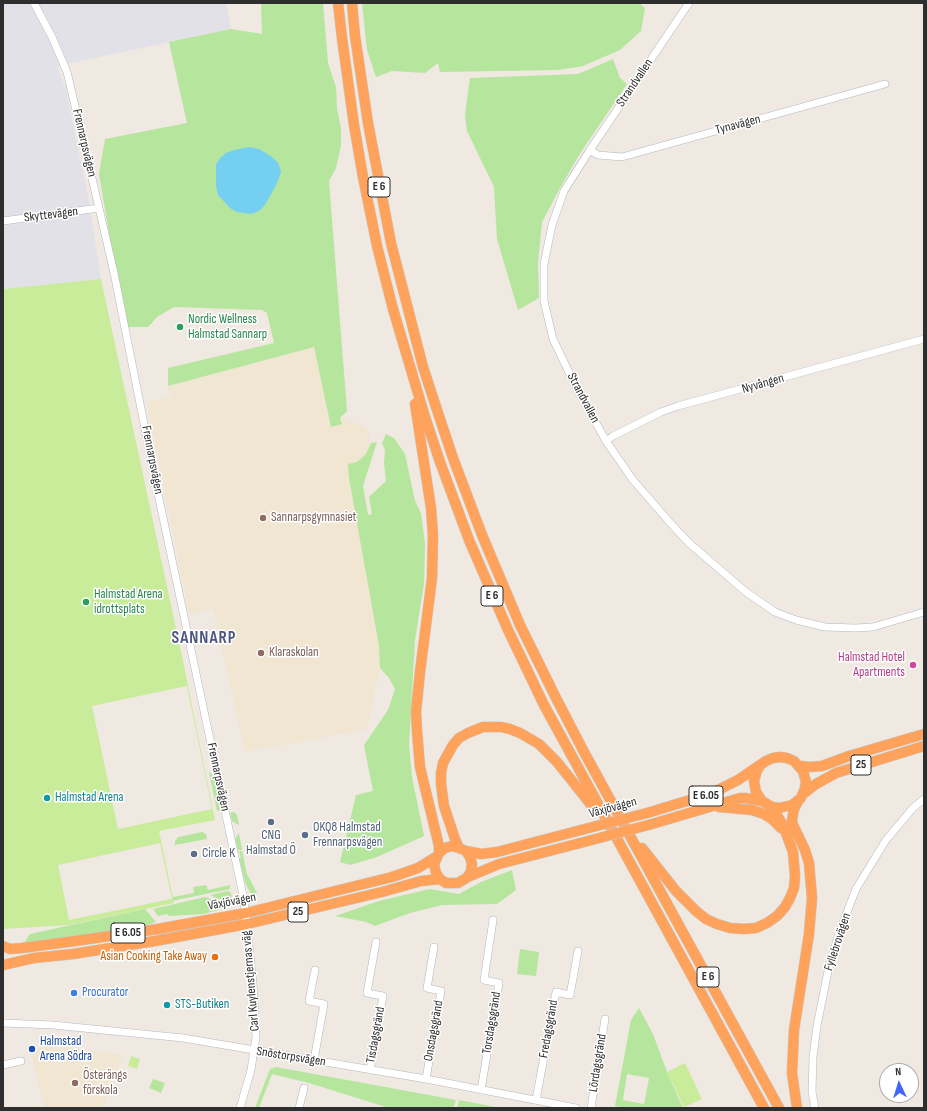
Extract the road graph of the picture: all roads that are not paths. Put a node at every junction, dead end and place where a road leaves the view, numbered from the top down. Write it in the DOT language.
graph roads {
  1 [pos="34,3"];
  2 [pos="338,3"];
  3 [pos="352,3"];
  4 [pos="690,3"];
  5 [pos="885,84"];
  6 [pos="590,150"];
  7 [pos="99,208"];
  8 [pos="3,221"];
  9 [pos="924,339"];
  10 [pos="410,370"];
  11 [pos="606,441"];
  12 [pos="924,612"];
  13 [pos="924,734"];
  14 [pos="924,746"];
  15 [pos="760,766"];
  16 [pos="800,766"];
  17 [pos="800,798"];
  18 [pos="924,799"];
  19 [pos="762,801"];
  20 [pos="715,806"];
  21 [pos="772,807"];
  22 [pos="624,825"];
  23 [pos="616,838"];
  24 [pos="788,839"];
  25 [pos="462,849"];
  26 [pos="438,855"];
  27 [pos="468,877"];
  28 [pos="440,879"];
  29 [pos="246,918"];
  30 [pos="493,920"];
  31 [pos="376,942"];
  32 [pos="3,947"];
  33 [pos="434,947"];
  34 [pos="578,951"];
  35 [pos="3,965"];
  36 [pos="315,970"];
  37 [pos="605,1019"];
  38 [pos="3,1023"];
  39 [pos="255,1051"];
  40 [pos="314,1060"];
  41 [pos="20,1061"];
  42 [pos="3,1066"];
  43 [pos="370,1070"];
  44 [pos="426,1079"];
  45 [pos="304,1088"];
  46 [pos="482,1090"];
  47 [pos="536,1100"];
  48 [pos="240,1108"];
  49 [pos="299,1108"];
  50 [pos="576,1108"];
  51 [pos="591,1108"];
  52 [pos="764,1108"];
  53 [pos="780,1108"];
  54 [pos="797,1108"];
  55 [pos="815,1108"];
  1 -- 7 [label="street, Frennarpsvägen"];
  2 -- 10 [label="highway, E 6"];
  3 -- 22 [label="highway, E 6"];
  4 -- 6 [label="street, Strandvallen"];
  5 -- 6 [label="street, Tynavägen"];
  6 -- 11 [label="street, Strandvallen"];
  7 -- 8 [label="street, Skyttevägen"];
  7 -- 29 [label="street, Frennarpsvägen"];
  9 -- 11 [label="street, Nyvången"];
  10 -- 23 [label="highway, E 6"];
  10 -- 26 [label="highway"];
  11 -- 12 [label="street, Strandvallen"];
  13 -- 16 [label="highway, Växjövägen / 25"];
  14 -- 17 [label="highway, 25"];
  15 -- 16 [label="highway, Växjövägen"];
  15 -- 19 [label="highway"];
  15 -- 25 [label="highway, Växjövägen / E 6.05, bridge"];
  16 -- 17 [label="highway"];
  17 -- 21 [label="highway"];
  17 -- 54 [label="highway"];
  18 -- 55 [label="street, Fyllebrovägen"];
  19 -- 20 [label="highway, Växjövägen / E 6.05"];
  19 -- 21 [label="highway, Växjövägen"];
  20 -- 24 [label="highway"];
  20 -- 27 [label="highway, Växjövägen / E 6.05, bridge"];
  21 -- 24 [label="highway"];
  22 -- 24 [label="highway"];
  22 -- 53 [label="highway, E 6"];
  23 -- 25 [label="highway"];
  23 -- 52 [label="highway, E 6"];
  25 -- 26 [label="highway, Växjövägen"];
  25 -- 27 [label="highway"];
  26 -- 28 [label="highway"];
  26 -- 29 [label="highway, Växjövägen / E 6.05"];
  27 -- 28 [label="highway, Växjövägen"];
  28 -- 29 [label="highway, Växjövägen / 25"];
  29 -- 32 [label="highway, Växjövägen / E 6.05"];
  29 -- 35 [label="highway, Växjövägen / 25"];
  29 -- 39 [label="street, Carl Kuylenstjernas väg"];
  30 -- 46 [label="street, Torsdagsgränd"];
  31 -- 43 [label="street, Tisdagsgränd"];
  32 -- 35 [label="highway, Växjövägen / E 6.05"];
  33 -- 44 [label="street, Onsdagsgränd"];
  34 -- 47 [label="street, Fredagsgränd"];
  36 -- 40 [label="street"];
  37 -- 51 [label="street, Lördagsgränd"];
  38 -- 39 [label="street, Snöstorpsvägen"];
  39 -- 40 [label="street, Snöstorpsvägen"];
  39 -- 48 [label="street, Carl Kuylenstjernas väg"];
  40 -- 43 [label="street, Snöstorpsvägen"];
  41 -- 42 [label="street"];
  43 -- 44 [label="street, Snöstorpsvägen"];
  44 -- 46 [label="street, Snöstorpsvägen"];
  45 -- 49 [label="street"];
  46 -- 47 [label="street, Snöstorpsvägen"];
  47 -- 50 [label="street, Snöstorpsvägen"];
}
